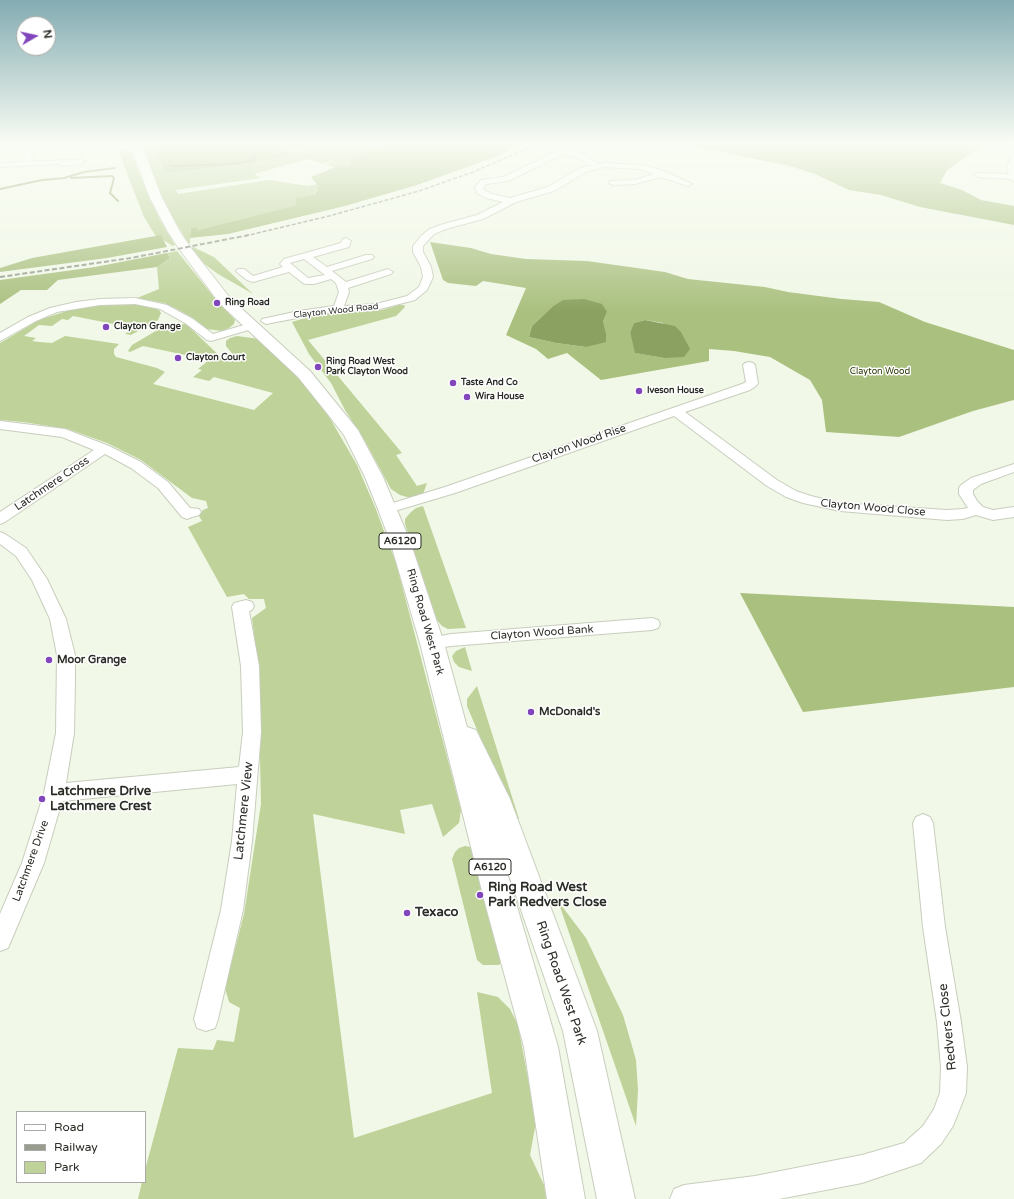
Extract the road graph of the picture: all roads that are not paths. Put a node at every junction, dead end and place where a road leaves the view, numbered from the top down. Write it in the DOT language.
graph roads {
  1 [pos="157,199"];
  2 [pos="502,199"];
  3 [pos="518,199"];
  4 [pos="511,201"];
  5 [pos="346,241"];
  6 [pos="306,256"];
  7 [pos="369,257"];
  8 [pos="291,268"];
  9 [pos="241,271"];
  10 [pos="388,272"];
  11 [pos="203,273"];
  12 [pos="329,273"];
  13 [pos="344,286"];
  14 [pos="246,302"];
  15 [pos="338,309"];
  16 [pos="266,321"];
  17 [pos="251,326"];
  18 [pos="282,336"];
  19 [pos="0,338"];
  20 [pos="281,352"];
  21 [pos="302,353"];
  22 [pos="749,365"];
  23 [pos="332,408"];
  24 [pos="675,411"];
  25 [pos="0,425"];
  26 [pos="104,449"];
  27 [pos="1014,468"];
  28 [pos="388,509"];
  29 [pos="978,510"];
  30 [pos="194,512"];
  31 [pos="1014,512"];
  32 [pos="0,519"];
  33 [pos="0,538"];
  34 [pos="246,606"];
  35 [pos="652,623"];
  36 [pos="432,643"];
  37 [pos="444,686"];
  38 [pos="248,775"];
  39 [pos="54,794"];
  40 [pos="923,823"];
  41 [pos="0,940"];
  42 [pos="206,1019"];
  43 [pos="566,1199"];
  44 [pos="616,1199"];
  45 [pos="684,1199"];
  1 -- 11 [label="highway, Ring Road West Park / A6120"];
  2 -- 4 [label="street"];
  3 -- 4 [label="street, Clayton Wood Road"];
  4 -- 15 [label="street, Clayton Wood Road"];
  5 -- 6 [label="street"];
  6 -- 8 [label="street"];
  6 -- 12 [label="street"];
  7 -- 12 [label="street"];
  8 -- 9 [label="street"];
  8 -- 12 [label="street"];
  10 -- 13 [label="street"];
  11 -- 14 [label="highway, Ring Road West Park / A6120"];
  11 -- 17 [label="highway, Ring Road West Park / A6120"];
  12 -- 13 [label="street"];
  13 -- 15 [label="street"];
  14 -- 16 [label="highway, Ring Road West Park / A6120"];
  14 -- 17 [label="highway, A6120"];
  15 -- 16 [label="street, Clayton Wood Road"];
  16 -- 17 [label="highway"];
  16 -- 18 [label="highway, Ring Road West Park / A6120"];
  16 -- 20 [label="highway, A6120"];
  17 -- 19 [label="street"];
  17 -- 20 [label="highway, Ring Road West Park / A6120"];
  20 -- 23 [label="highway, Ring Road West Park / A6120"];
  21 -- 23 [label="highway, Ring Road West Park / A6120"];
  22 -- 24 [label="street, Clayton Wood Rise"];
  23 -- 28 [label="highway, Ring Road West Park / A6120"];
  24 -- 28 [label="street, Clayton Wood Rise"];
  24 -- 29 [label="street, Clayton Wood Close"];
  25 -- 26 [label="street"];
  26 -- 30 [label="street"];
  26 -- 32 [label="street, Latchmere Cross"];
  27 -- 29 [label="street"];
  28 -- 36 [label="highway, Ring Road West Park / A6120"];
  29 -- 31 [label="street, Clayton Wood Close"];
  33 -- 39 [label="street, Latchmere Drive"];
  34 -- 38 [label="street, Latchmere View"];
  35 -- 36 [label="street, Clayton Wood Bank"];
  36 -- 37 [label="highway, Ring Road West Park / A6120"];
  37 -- 43 [label="highway, Ring Road West Park / A6120"];
  37 -- 44 [label="highway, Ring Road West Park / A6120"];
  38 -- 39 [label="street"];
  38 -- 42 [label="street, Latchmere View"];
  39 -- 41 [label="street, Latchmere Drive"];
  40 -- 45 [label="street, Redvers Close"];
}
